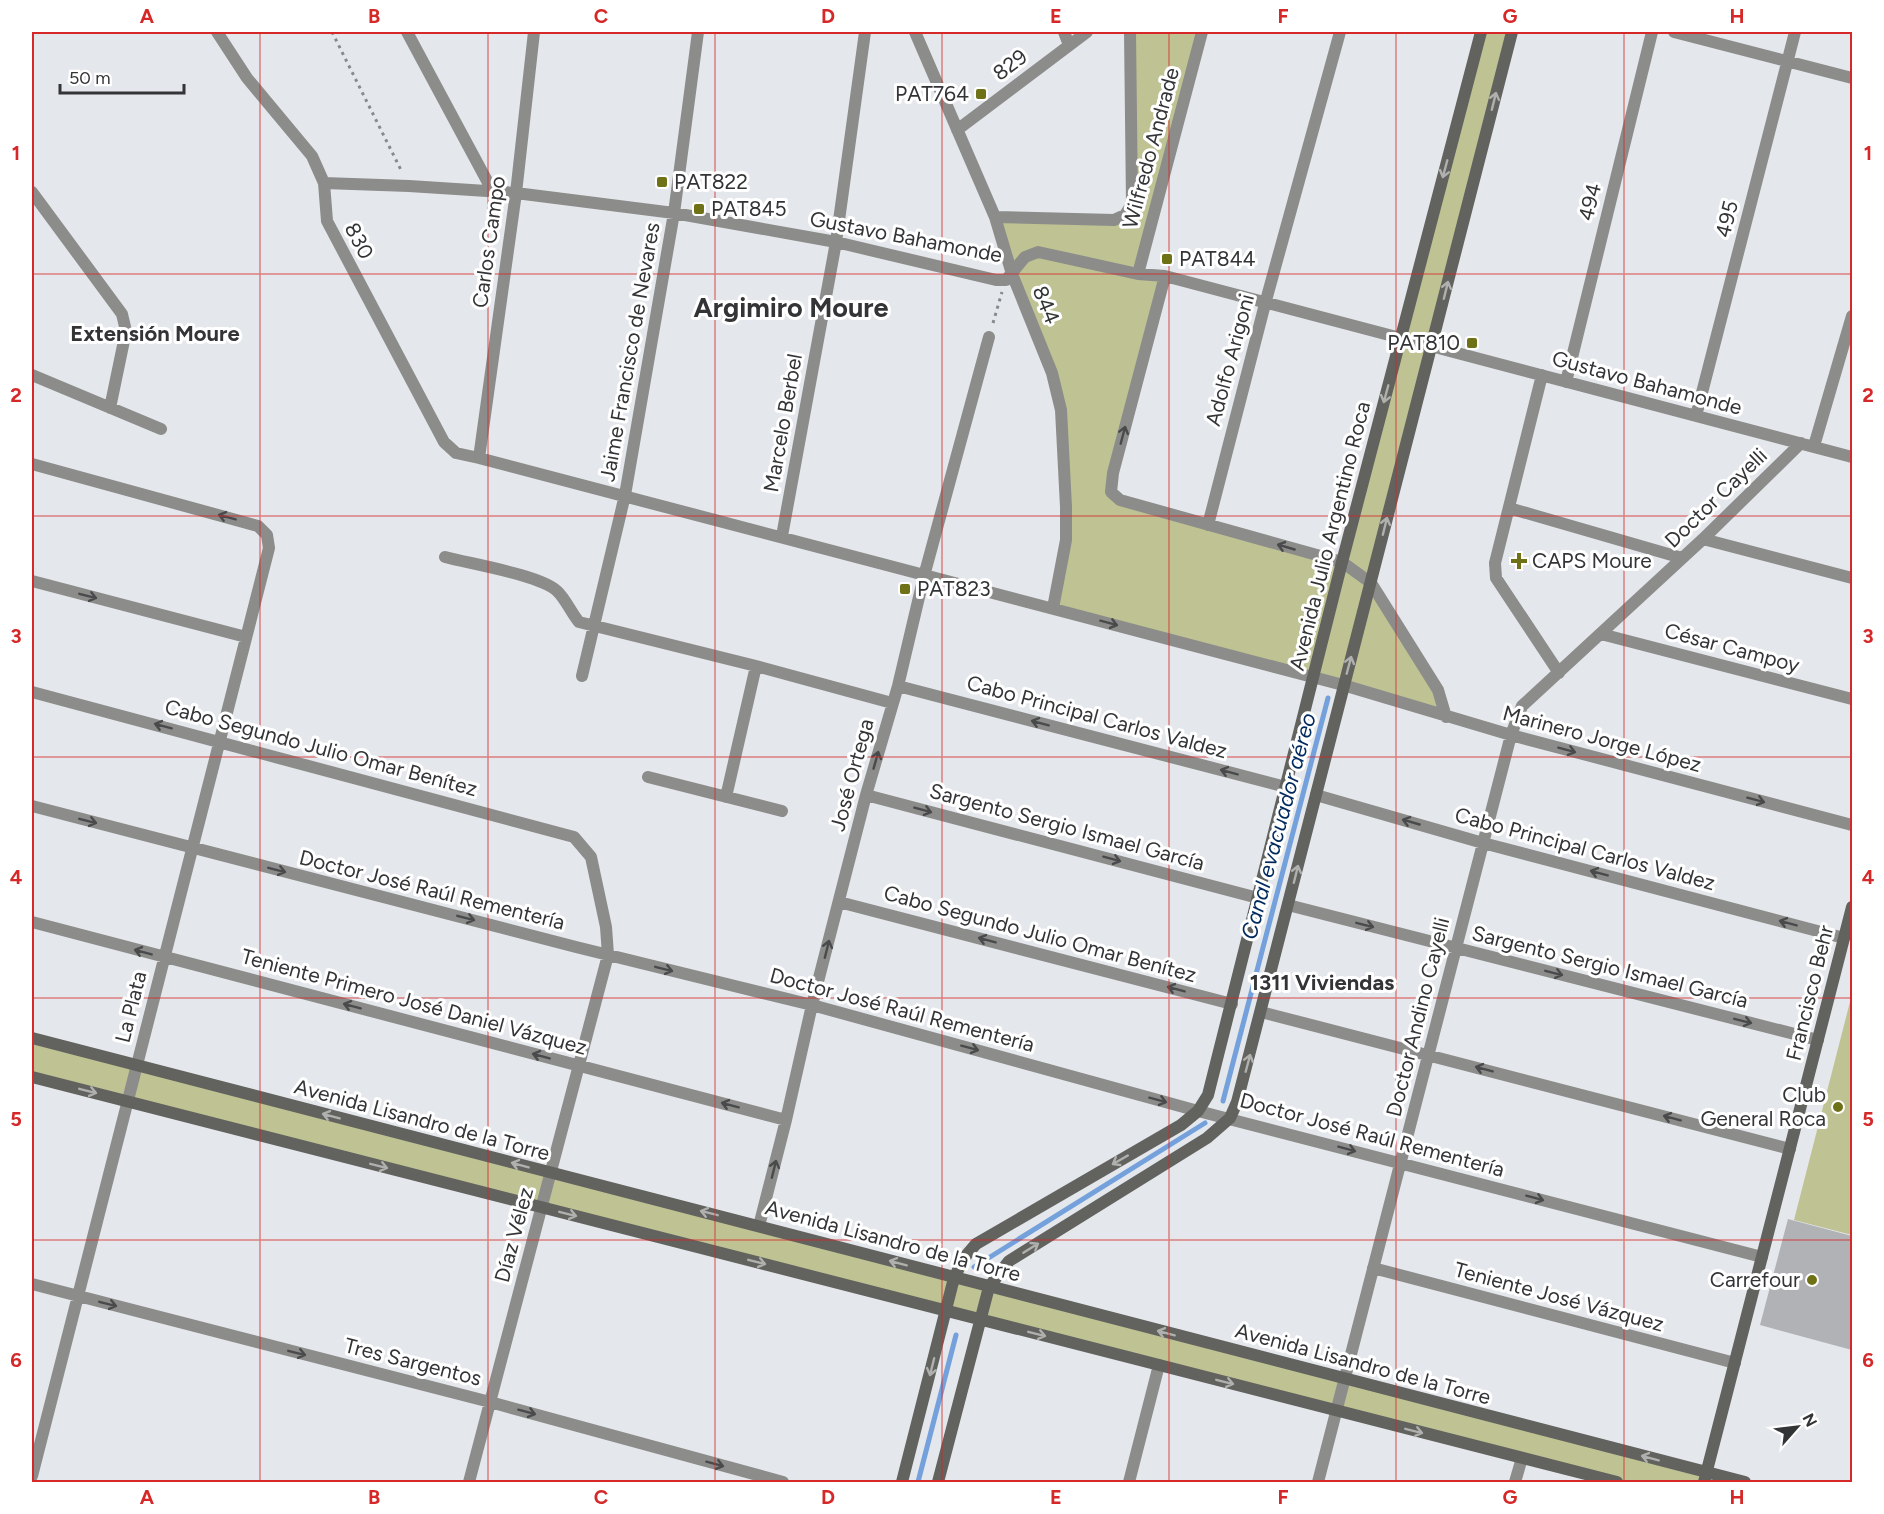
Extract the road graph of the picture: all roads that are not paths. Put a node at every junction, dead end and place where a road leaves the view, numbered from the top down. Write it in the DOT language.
graph roads {
  1 [pos="217,32"];
  2 [pos="407,32"];
  3 [pos="534,32"];
  4 [pos="698,32"];
  5 [pos="865,32"];
  6 [pos="915,32"];
  7 [pos="1064,32"];
  8 [pos="1087,32"];
  9 [pos="1130,32"];
  10 [pos="1202,32"];
  11 [pos="1340,32"];
  12 [pos="1481,32"];
  13 [pos="1512,32"];
  14 [pos="1652,32"];
  15 [pos="1674,32"];
  16 [pos="1795,32"];
  17 [pos="1069,45"];
  18 [pos="1787,61"];
  19 [pos="1852,78"];
  20 [pos="957,130"];
  21 [pos="324,183"];
  22 [pos="32,192"];
  23 [pos="494,192"];
  24 [pos="516,193"];
  25 [pos="674,213"];
  26 [pos="995,217"];
  27 [pos="836,242"];
  28 [pos="1138,274"];
  29 [pos="1164,276"];
  30 [pos="1009,277"];
  31 [pos="1265,303"];
  32 [pos="1852,316"];
  33 [pos="989,337"];
  34 [pos="1400,338"];
  35 [pos="1431,346"];
  36 [pos="32,375"];
  37 [pos="1542,375"];
  38 [pos="1566,382"];
  39 [pos="110,408"];
  40 [pos="1696,416"];
  41 [pos="161,429"];
  42 [pos="1801,443"];
  43 [pos="1814,446"];
  44 [pos="1852,457"];
  45 [pos="479,458"];
  46 [pos="32,464"];
  47 [pos="625,495"];
  48 [pos="1509,508"];
  49 [pos="1208,525"];
  50 [pos="782,536"];
  51 [pos="1703,539"];
  52 [pos="445,557"];
  53 [pos="1682,558"];
  54 [pos="1342,562"];
  55 [pos="924,576"];
  56 [pos="1852,578"];
  57 [pos="32,581"];
  58 [pos="1371,583"];
  59 [pos="1053,608"];
  60 [pos="594,626"];
  61 [pos="1601,634"];
  62 [pos="246,637"];
  63 [pos="756,666"];
  64 [pos="1559,673"];
  65 [pos="582,676"];
  66 [pos="1314,678"];
  67 [pos="1343,685"];
  68 [pos="898,686"];
  69 [pos="32,692"];
  70 [pos="1852,699"];
  71 [pos="892,703"];
  72 [pos="1446,717"];
  73 [pos="1511,735"];
  74 [pos="220,741"];
  75 [pos="648,777"];
  76 [pos="1286,787"];
  77 [pos="866,795"];
  78 [pos="1316,795"];
  79 [pos="726,797"];
  80 [pos="32,806"];
  81 [pos="782,811"];
  82 [pos="1852,825"];
  83 [pos="1483,843"];
  84 [pos="192,848"];
  85 [pos="591,857"];
  86 [pos="1258,898"];
  87 [pos="839,902"];
  88 [pos="1288,905"];
  89 [pos="1852,907"];
  90 [pos="32,922"];
  91 [pos="1844,938"];
  92 [pos="1456,948"];
  93 [pos="608,955"];
  94 [pos="164,957"];
  95 [pos="1232,1004"];
  96 [pos="812,1005"];
  97 [pos="1261,1012"];
  98 [pos="32,1038"];
  99 [pos="1818,1040"];
  100 [pos="1428,1055"];
  101 [pos="137,1066"];
  102 [pos="578,1066"];
  103 [pos="32,1077"];
  104 [pos="128,1101"];
  105 [pos="1198,1111"];
  106 [pos="1230,1119"];
  107 [pos="786,1120"];
  108 [pos="1790,1149"];
  109 [pos="1400,1163"];
  110 [pos="550,1173"];
  111 [pos="541,1207"];
  112 [pos="759,1226"];
  113 [pos="1762,1257"];
  114 [pos="1373,1268"];
  115 [pos="954,1278"];
  116 [pos="32,1284"];
  117 [pos="989,1287"];
  118 [pos="78,1296"];
  119 [pos="946,1311"];
  120 [pos="980,1320"];
  121 [pos="1735,1363"];
  122 [pos="1160,1365"];
  123 [pos="1344,1379"];
  124 [pos="490,1402"];
  125 [pos="1336,1411"];
  126 [pos="1522,1458"];
  127 [pos="32,1476"];
  128 [pos="1705,1478"];
  129 [pos="469,1482"];
  130 [pos="783,1482"];
  131 [pos="902,1482"];
  132 [pos="938,1482"];
  133 [pos="1129,1482"];
  134 [pos="1318,1482"];
  135 [pos="1515,1482"];
  136 [pos="1617,1482"];
  137 [pos="1745,1482"];
  1 -- 21 [label="street, 830"];
  2 -- 23 [label="street"];
  3 -- 24 [label="street, Carlos Campo"];
  4 -- 25 [label="street, Jaime Francisco de Nevares"];
  5 -- 27 [label="street, Marcelo Berbel"];
  6 -- 20 [label="street, 844"];
  7 -- 17 [label="street"];
  8 -- 17 [label="street, 829"];
  9 -- 26 [label="street"];
  10 -- 28 [label="street, Wilfredo Andrade"];
  11 -- 31 [label="street, Adolfo Arigoni"];
  12 -- 34 [label="main road, Avenida Julio Argentino Roca, one-way"];
  35 -- 13 [label="main road, one-way"];
  14 -- 38 [label="street, 494"];
  15 -- 18 [label="street"];
  16 -- 18 [label="street, 495"];
  17 -- 20 [label="street, 829"];
  18 -- 19 [label="street"];
  18 -- 40 [label="street, 495"];
  20 -- 26 [label="street, 844"];
  21 -- 23 [label="street, Gustavo Bahamonde"];
  21 -- 45 [label="street, 830"];
  22 -- 39 [label="street"];
  23 -- 24 [label="street, Gustavo Bahamonde"];
  24 -- 25 [label="street, Gustavo Bahamonde"];
  24 -- 45 [label="street, Carlos Campo"];
  25 -- 27 [label="street, Gustavo Bahamonde"];
  25 -- 47 [label="street, Jaime Francisco de Nevares"];
  26 -- 30 [label="street, 844"];
  27 -- 30 [label="street, Gustavo Bahamonde"];
  27 -- 50 [label="street, Marcelo Berbel"];
  28 -- 29 [label="street, Gustavo Bahamonde"];
  28 -- 30 [label="street, Gustavo Bahamonde"];
  29 -- 31 [label="street, Gustavo Bahamonde"];
  49 -- 29 [label="street, one-way"];
  30 -- 59 [label="street, 844"];
  31 -- 34 [label="street, Gustavo Bahamonde"];
  31 -- 49 [label="street, Adolfo Arigoni"];
  32 -- 43 [label="street"];
  33 -- 55 [label="street, José Ortega"];
  34 -- 35 [label="street, Gustavo Bahamonde"];
  34 -- 54 [label="main road, Avenida Julio Argentino Roca, one-way"];
  35 -- 37 [label="street, Gustavo Bahamonde"];
  58 -- 35 [label="main road, one-way"];
  36 -- 39 [label="street"];
  37 -- 38 [label="street, Gustavo Bahamonde"];
  37 -- 48 [label="street"];
  38 -- 40 [label="street, Gustavo Bahamonde"];
  39 -- 41 [label="street"];
  40 -- 42 [label="street, Gustavo Bahamonde"];
  42 -- 43 [label="street, Gustavo Bahamonde"];
  42 -- 51 [label="street, Doctor Cayelli"];
  43 -- 44 [label="street, Gustavo Bahamonde"];
  45 -- 47 [label="street"];
  62 -- 46 [label="street, La Plata, one-way"];
  47 -- 50 [label="street"];
  47 -- 60 [label="street, Jaime Francisco de Nevares"];
  48 -- 53 [label="street"];
  48 -- 64 [label="street"];
  54 -- 49 [label="street, one-way"];
  50 -- 55 [label="street"];
  51 -- 53 [label="street, Doctor Cayelli"];
  51 -- 56 [label="street"];
  52 -- 60 [label="street"];
  53 -- 61 [label="street, Doctor Cayelli"];
  54 -- 58 [label="street"];
  54 -- 66 [label="main road, Avenida Julio Argentino Roca"];
  55 -- 59 [label="street, Marinero Jorge López"];
  55 -- 68 [label="street, José Ortega"];
  57 -- 62 [label="street, one-way"];
  67 -- 58 [label="main road, one-way"];
  58 -- 72 [label="street"];
  59 -- 66 [label="street, Marinero Jorge López, one-way"];
  60 -- 63 [label="street"];
  60 -- 65 [label="street, Jaime Francisco de Nevares"];
  61 -- 64 [label="street, Doctor Cayelli"];
  61 -- 70 [label="street, César Campoy"];
  62 -- 74 [label="street, La Plata"];
  63 -- 71 [label="street"];
  63 -- 79 [label="street"];
  64 -- 73 [label="street, Doctor Cayelli"];
  66 -- 67 [label="street, Marinero Jorge López"];
  66 -- 76 [label="main road, Avenida Julio Argentino Roca"];
  67 -- 72 [label="street, Marinero Jorge López"];
  67 -- 78 [label="main road"];
  68 -- 71 [label="street, José Ortega"];
  76 -- 68 [label="street, Cabo Principal Carlos Valdez, one-way"];
  74 -- 69 [label="street, Cabo Segundo Julio Omar Benítez, one-way"];
  77 -- 71 [label="street, José Ortega, one-way"];
  72 -- 73 [label="street, Marinero Jorge López"];
  73 -- 82 [label="street, Marinero Jorge López, one-way"];
  73 -- 83 [label="street, Doctor Andino Cayelli"];
  74 -- 84 [label="street, La Plata"];
  74 -- 85 [label="street, Cabo Segundo Julio Omar Benítez"];
  75 -- 79 [label="street"];
  76 -- 86 [label="main road, Avenida Julio Argentino Roca"];
  77 -- 86 [label="street, Sargento Sergio Ismael García, one-way"];
  77 -- 87 [label="street, José Ortega"];
  83 -- 78 [label="street, Cabo Principal Carlos Valdez, one-way"];
  88 -- 78 [label="main road, one-way"];
  79 -- 81 [label="street"];
  80 -- 84 [label="street, Doctor José Raúl Rementería, one-way"];
  91 -- 83 [label="street, Cabo Principal Carlos Valdez, one-way"];
  83 -- 92 [label="street, Doctor Andino Cayelli"];
  84 -- 93 [label="street, Doctor José Raúl Rementería, one-way"];
  84 -- 94 [label="street, La Plata"];
  85 -- 93 [label="street, Díaz Vélez"];
  86 -- 95 [label="main road, Avenida Julio Argentino Roca"];
  95 -- 87 [label="street, Cabo Segundo Julio Omar Benítez, one-way"];
  96 -- 87 [label="street, José Ortega, one-way"];
  88 -- 92 [label="street, Sargento Sergio Ismael García, one-way"];
  88 -- 97 [label="main road"];
  89 -- 91 [label="main road, Francisco Behr"];
  94 -- 90 [label="street, Teniente Primero José Daniel Vázquez, one-way"];
  91 -- 99 [label="main road, Francisco Behr"];
  92 -- 99 [label="street, Sargento Sergio Ismael García, one-way"];
  92 -- 100 [label="street, Doctor Andino Cayelli"];
  93 -- 96 [label="street, Doctor José Raúl Rementería, one-way"];
  93 -- 102 [label="street, Díaz Vélez"];
  94 -- 101 [label="street, La Plata"];
  102 -- 94 [label="street, Teniente Primero José Daniel Vázquez, one-way"];
  95 -- 105 [label="main road, Avenida Julio Argentino Roca"];
  96 -- 105 [label="street, Doctor José Raúl Rementería, one-way"];
  96 -- 107 [label="street, José Ortega"];
  97 -- 100 [label="street"];
  106 -- 97 [label="main road, one-way"];
  98 -- 101 [label="main road, Avenida Lisandro de la Torre"];
  99 -- 108 [label="main road, Francisco Behr"];
  108 -- 100 [label="street, one-way"];
  100 -- 109 [label="street, Doctor Andino Cayelli"];
  101 -- 104 [label="street, La Plata"];
  110 -- 101 [label="main road, Avenida Lisandro de la Torre, one-way"];
  107 -- 102 [label="street, Teniente Primero José Daniel Vázquez, one-way"];
  102 -- 110 [label="street, Díaz Vélez"];
  103 -- 104 [label="main road, one-way"];
  104 -- 111 [label="main road, one-way"];
  104 -- 118 [label="street, La Plata"];
  105 -- 106 [label="street, Doctor José Raúl Rementería"];
  105 -- 115 [label="main road, Avenida Julio Argentino Roca, one-way"];
  106 -- 109 [label="street, Doctor José Raúl Rementería, one-way"];
  117 -- 106 [label="main road, one-way"];
  112 -- 107 [label="street, José Ortega, one-way"];
  108 -- 113 [label="main road, Francisco Behr"];
  109 -- 113 [label="street, Doctor José Raúl Rementería, one-way"];
  109 -- 114 [label="street, Doctor Andino Cayelli"];
  110 -- 111 [label="street, Díaz Vélez"];
  112 -- 110 [label="main road, Avenida Lisandro de la Torre, one-way"];
  111 -- 119 [label="main road, one-way"];
  111 -- 124 [label="street, Díaz Vélez"];
  115 -- 112 [label="main road, Avenida Lisandro de la Torre, one-way"];
  113 -- 121 [label="main road, Francisco Behr"];
  114 -- 121 [label="street, Teniente José Vázquez"];
  114 -- 123 [label="street, Doctor Andino Cayelli"];
  115 -- 117 [label="main road, Avenida Lisandro de la Torre"];
  115 -- 119 [label="main road, Avenida Julio Argentino Roca"];
  116 -- 118 [label="street, Tres Sargentos"];
  117 -- 120 [label="main road"];
  123 -- 117 [label="main road, Avenida Lisandro de la Torre, one-way"];
  118 -- 124 [label="street, Tres Sargentos, one-way"];
  118 -- 127 [label="street, La Plata"];
  119 -- 120 [label="main road"];
  119 -- 131 [label="main road, Avenida Julio Argentino Roca, one-way"];
  120 -- 122 [label="main road, one-way"];
  120 -- 132 [label="main road"];
  121 -- 128 [label="main road, Francisco Behr"];
  122 -- 125 [label="main road, one-way"];
  122 -- 133 [label="street"];
  123 -- 125 [label="street, Doctor Andino Cayelli"];
  128 -- 123 [label="main road, Avenida Lisandro de la Torre, one-way"];
  124 -- 129 [label="street, Díaz Vélez"];
  124 -- 130 [label="street, Tres Sargentos, one-way"];
  125 -- 126 [label="main road, one-way"];
  125 -- 134 [label="street, Doctor Andino Cayelli"];
  126 -- 135 [label="street"];
  126 -- 136 [label="main road"];
  128 -- 137 [label="main road, Avenida Lisandro de la Torre"];
}
